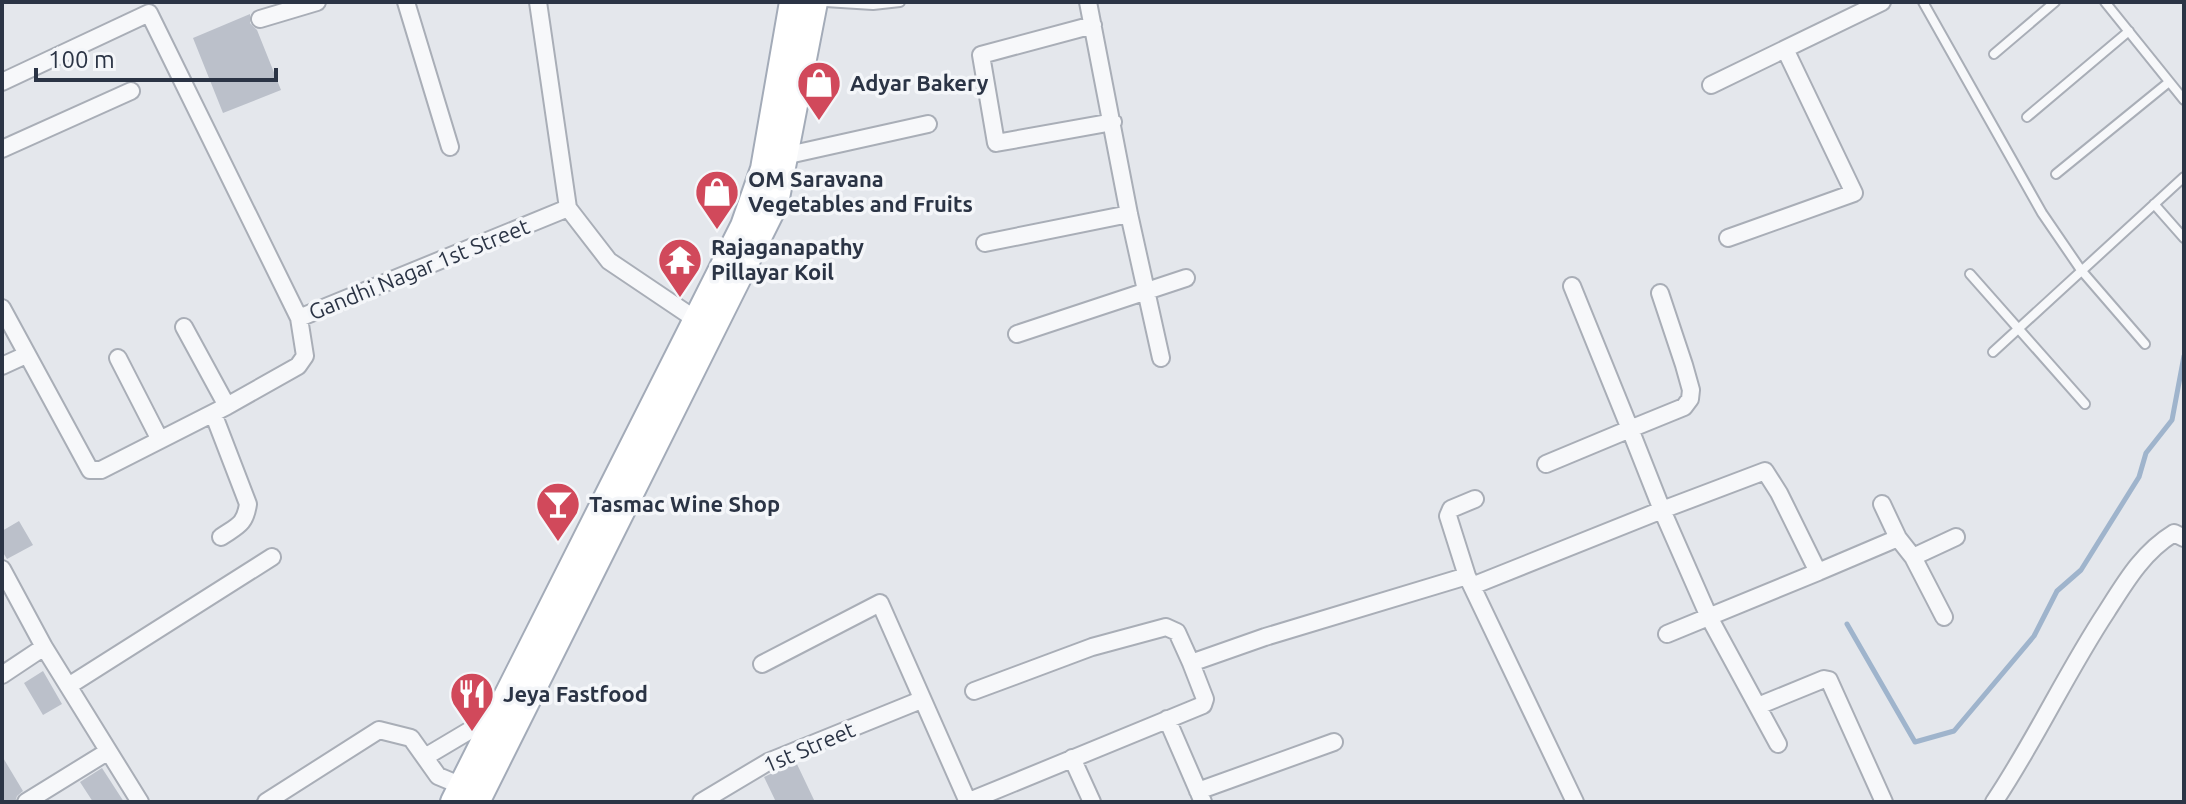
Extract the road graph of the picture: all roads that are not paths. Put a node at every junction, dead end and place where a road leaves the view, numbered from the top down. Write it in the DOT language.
graph roads {
  1 [pos="317,2"];
  2 [pos="406,2"];
  3 [pos="538,2"];
  4 [pos="793,2"];
  5 [pos="814,2"];
  6 [pos="825,2"];
  7 [pos="900,2"];
  8 [pos="1088,2"];
  9 [pos="1882,2"];
  10 [pos="1923,2"];
  11 [pos="2055,2"];
  12 [pos="2105,2"];
  13 [pos="849,3"];
  14 [pos="260,19"];
  15 [pos="1093,25"];
  16 [pos="2129,31"];
  17 [pos="1785,49"];
  18 [pos="1994,54"];
  19 [pos="2,82"];
  20 [pos="2169,82"];
  21 [pos="1711,85"];
  22 [pos="131,91"];
  23 [pos="2184,100"];
  24 [pos="2027,117"];
  25 [pos="1113,122"];
  26 [pos="928,124"];
  27 [pos="450,147"];
  28 [pos="2,149"];
  29 [pos="784,156"];
  30 [pos="2056,174"];
  31 [pos="2184,177"];
  32 [pos="2154,204"];
  33 [pos="568,208"];
  34 [pos="1129,214"];
  35 [pos="1728,238"];
  36 [pos="2184,238"];
  37 [pos="985,243"];
  38 [pos="2081,270"];
  39 [pos="1970,274"];
  40 [pos="1186,278"];
  41 [pos="1572,286"];
  42 [pos="1145,292"];
  43 [pos="1660,293"];
  44 [pos="2,308"];
  45 [pos="299,318"];
  46 [pos="704,325"];
  47 [pos="184,327"];
  48 [pos="2018,329"];
  49 [pos="1017,334"];
  50 [pos="2145,344"];
  51 [pos="1993,352"];
  52 [pos="26,355"];
  53 [pos="118,358"];
  54 [pos="1161,358"];
  55 [pos="2,366"];
  56 [pos="2085,404"];
  57 [pos="220,410"];
  58 [pos="1630,429"];
  59 [pos="160,440"];
  60 [pos="1546,464"];
  61 [pos="1475,499"];
  62 [pos="1882,504"];
  63 [pos="1662,510"];
  64 [pos="221,537"];
  65 [pos="1956,537"];
  66 [pos="1898,538"];
  67 [pos="2184,538"];
  68 [pos="272,557"];
  69 [pos="1913,557"];
  70 [pos="1818,572"];
  71 [pos="5,581"];
  72 [pos="1470,581"];
  73 [pos="1709,617"];
  74 [pos="1944,617"];
  75 [pos="1667,634"];
  76 [pos="44,647"];
  77 [pos="1191,663"];
  78 [pos="762,664"];
  79 [pos="2,675"];
  80 [pos="70,685"];
  81 [pos="974,691"];
  82 [pos="921,700"];
  83 [pos="1758,706"];
  84 [pos="499,713"];
  85 [pos="1167,719"];
  86 [pos="1334,742"];
  87 [pos="1778,744"];
  88 [pos="107,752"];
  89 [pos="425,757"];
  90 [pos="1072,758"];
  91 [pos="464,797"];
  92 [pos="1201,797"];
  93 [pos="26,802"];
  94 [pos="140,802"];
  95 [pos="266,802"];
  96 [pos="701,802"];
  97 [pos="967,802"];
  98 [pos="1092,802"];
  99 [pos="1575,802"];
  100 [pos="1884,802"];
  101 [pos="1994,802"];
  1 -- 14 [label="street"];
  2 -- 27 [label="street"];
  3 -- 33 [label="street"];
  4 -- 46 [label="main road"];
  5 -- 29 [label="main road"];
  6 -- 13 [label="lane"];
  7 -- 13 [label="lane"];
  8 -- 15 [label="street"];
  9 -- 17 [label="street"];
  10 -- 38 [label="lane"];
  11 -- 18 [label="lane"];
  12 -- 16 [label="lane"];
  15 -- 25 [label="street"];
  15 -- 25 [label="street"];
  16 -- 20 [label="lane"];
  16 -- 24 [label="lane"];
  17 -- 21 [label="street"];
  17 -- 35 [label="street"];
  19 -- 45 [label="street"];
  20 -- 23 [label="lane"];
  20 -- 30 [label="lane"];
  22 -- 28 [label="street"];
  25 -- 34 [label="street"];
  26 -- 29 [label="street"];
  29 -- 46 [label="main road"];
  31 -- 32 [label="lane"];
  32 -- 36 [label="lane"];
  32 -- 38 [label="lane"];
  33 -- 45 [label="street, Gandhi Nagar 1st Street"];
  33 -- 46 [label="street"];
  34 -- 37 [label="street"];
  34 -- 42 [label="street"];
  38 -- 48 [label="lane"];
  38 -- 50 [label="lane"];
  39 -- 48 [label="lane"];
  40 -- 42 [label="street"];
  41 -- 58 [label="street"];
  42 -- 49 [label="street"];
  42 -- 54 [label="street"];
  43 -- 58 [label="street"];
  44 -- 52 [label="street"];
  45 -- 57 [label="street, Gandhi Nagar 1st Street"];
  46 -- 84 [label="main road"];
  46 -- 91 [label="main road"];
  47 -- 57 [label="street"];
  48 -- 51 [label="lane"];
  48 -- 56 [label="lane"];
  52 -- 55 [label="street"];
  52 -- 59 [label="street, Gandhi Nagar 1st Street"];
  53 -- 59 [label="street"];
  57 -- 59 [label="street, Gandhi Nagar 1st Street"];
  57 -- 64 [label="street"];
  58 -- 60 [label="street"];
  58 -- 63 [label="street"];
  61 -- 72 [label="street"];
  62 -- 66 [label="street"];
  63 -- 70 [label="street"];
  63 -- 72 [label="street"];
  63 -- 73 [label="street"];
  65 -- 69 [label="street"];
  66 -- 69 [label="street"];
  66 -- 70 [label="street"];
  67 -- 101 [label="street"];
  68 -- 80 [label="street"];
  69 -- 74 [label="street"];
  70 -- 73 [label="street"];
  71 -- 76 [label="street"];
  72 -- 77 [label="street"];
  72 -- 99 [label="street"];
  73 -- 75 [label="street"];
  73 -- 83 [label="street"];
  76 -- 79 [label="street"];
  76 -- 80 [label="street"];
  77 -- 81 [label="street"];
  77 -- 85 [label="street"];
  78 -- 82 [label="street"];
  80 -- 88 [label="street"];
  82 -- 96 [label="street, 1st Street"];
  82 -- 97 [label="street"];
  83 -- 87 [label="street"];
  83 -- 100 [label="street"];
  84 -- 89 [label="street"];
  84 -- 91 [label="main road"];
  85 -- 90 [label="street"];
  85 -- 92 [label="street"];
  86 -- 92 [label="street"];
  88 -- 93 [label="street"];
  88 -- 94 [label="street"];
  89 -- 91 [label="street"];
  89 -- 95 [label="street"];
  90 -- 97 [label="street"];
  90 -- 98 [label="street"];
}
